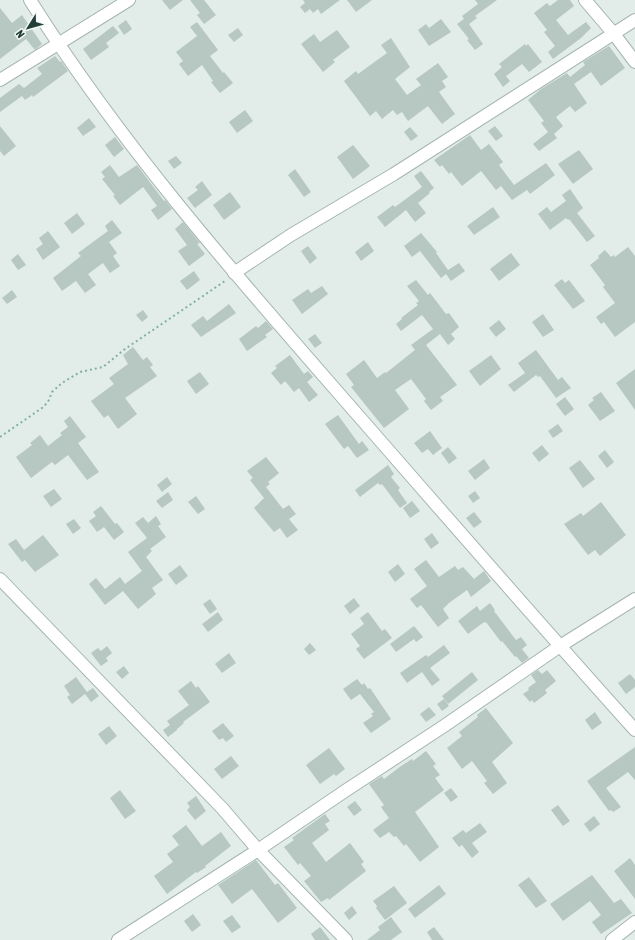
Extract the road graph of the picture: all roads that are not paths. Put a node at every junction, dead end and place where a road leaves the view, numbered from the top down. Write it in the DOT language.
graph roads {
  1 [pos="30,0"];
  2 [pos="129,0"];
  3 [pos="584,0"];
  4 [pos="635,20"];
  5 [pos="614,34"];
  6 [pos="58,44"];
  7 [pos="635,62"];
  8 [pos="0,80"];
  9 [pos="234,273"];
  10 [pos="0,579"];
  11 [pos="635,599"];
  12 [pos="560,646"];
  13 [pos="635,730"];
  14 [pos="258,850"];
  15 [pos="635,922"];
  16 [pos="118,940"];
  17 [pos="346,940"];
  18 [pos="612,940"];
  1 -- 6 [label="street"];
  2 -- 6 [label="street"];
  3 -- 5 [label="street"];
  4 -- 5 [label="street"];
  5 -- 7 [label="street"];
  5 -- 9 [label="street"];
  6 -- 8 [label="street"];
  6 -- 9 [label="street"];
  9 -- 12 [label="street"];
  10 -- 14 [label="street"];
  11 -- 12 [label="street"];
  12 -- 13 [label="street"];
  12 -- 14 [label="street"];
  14 -- 16 [label="street"];
  14 -- 17 [label="street"];
  15 -- 18 [label="street"];
}
